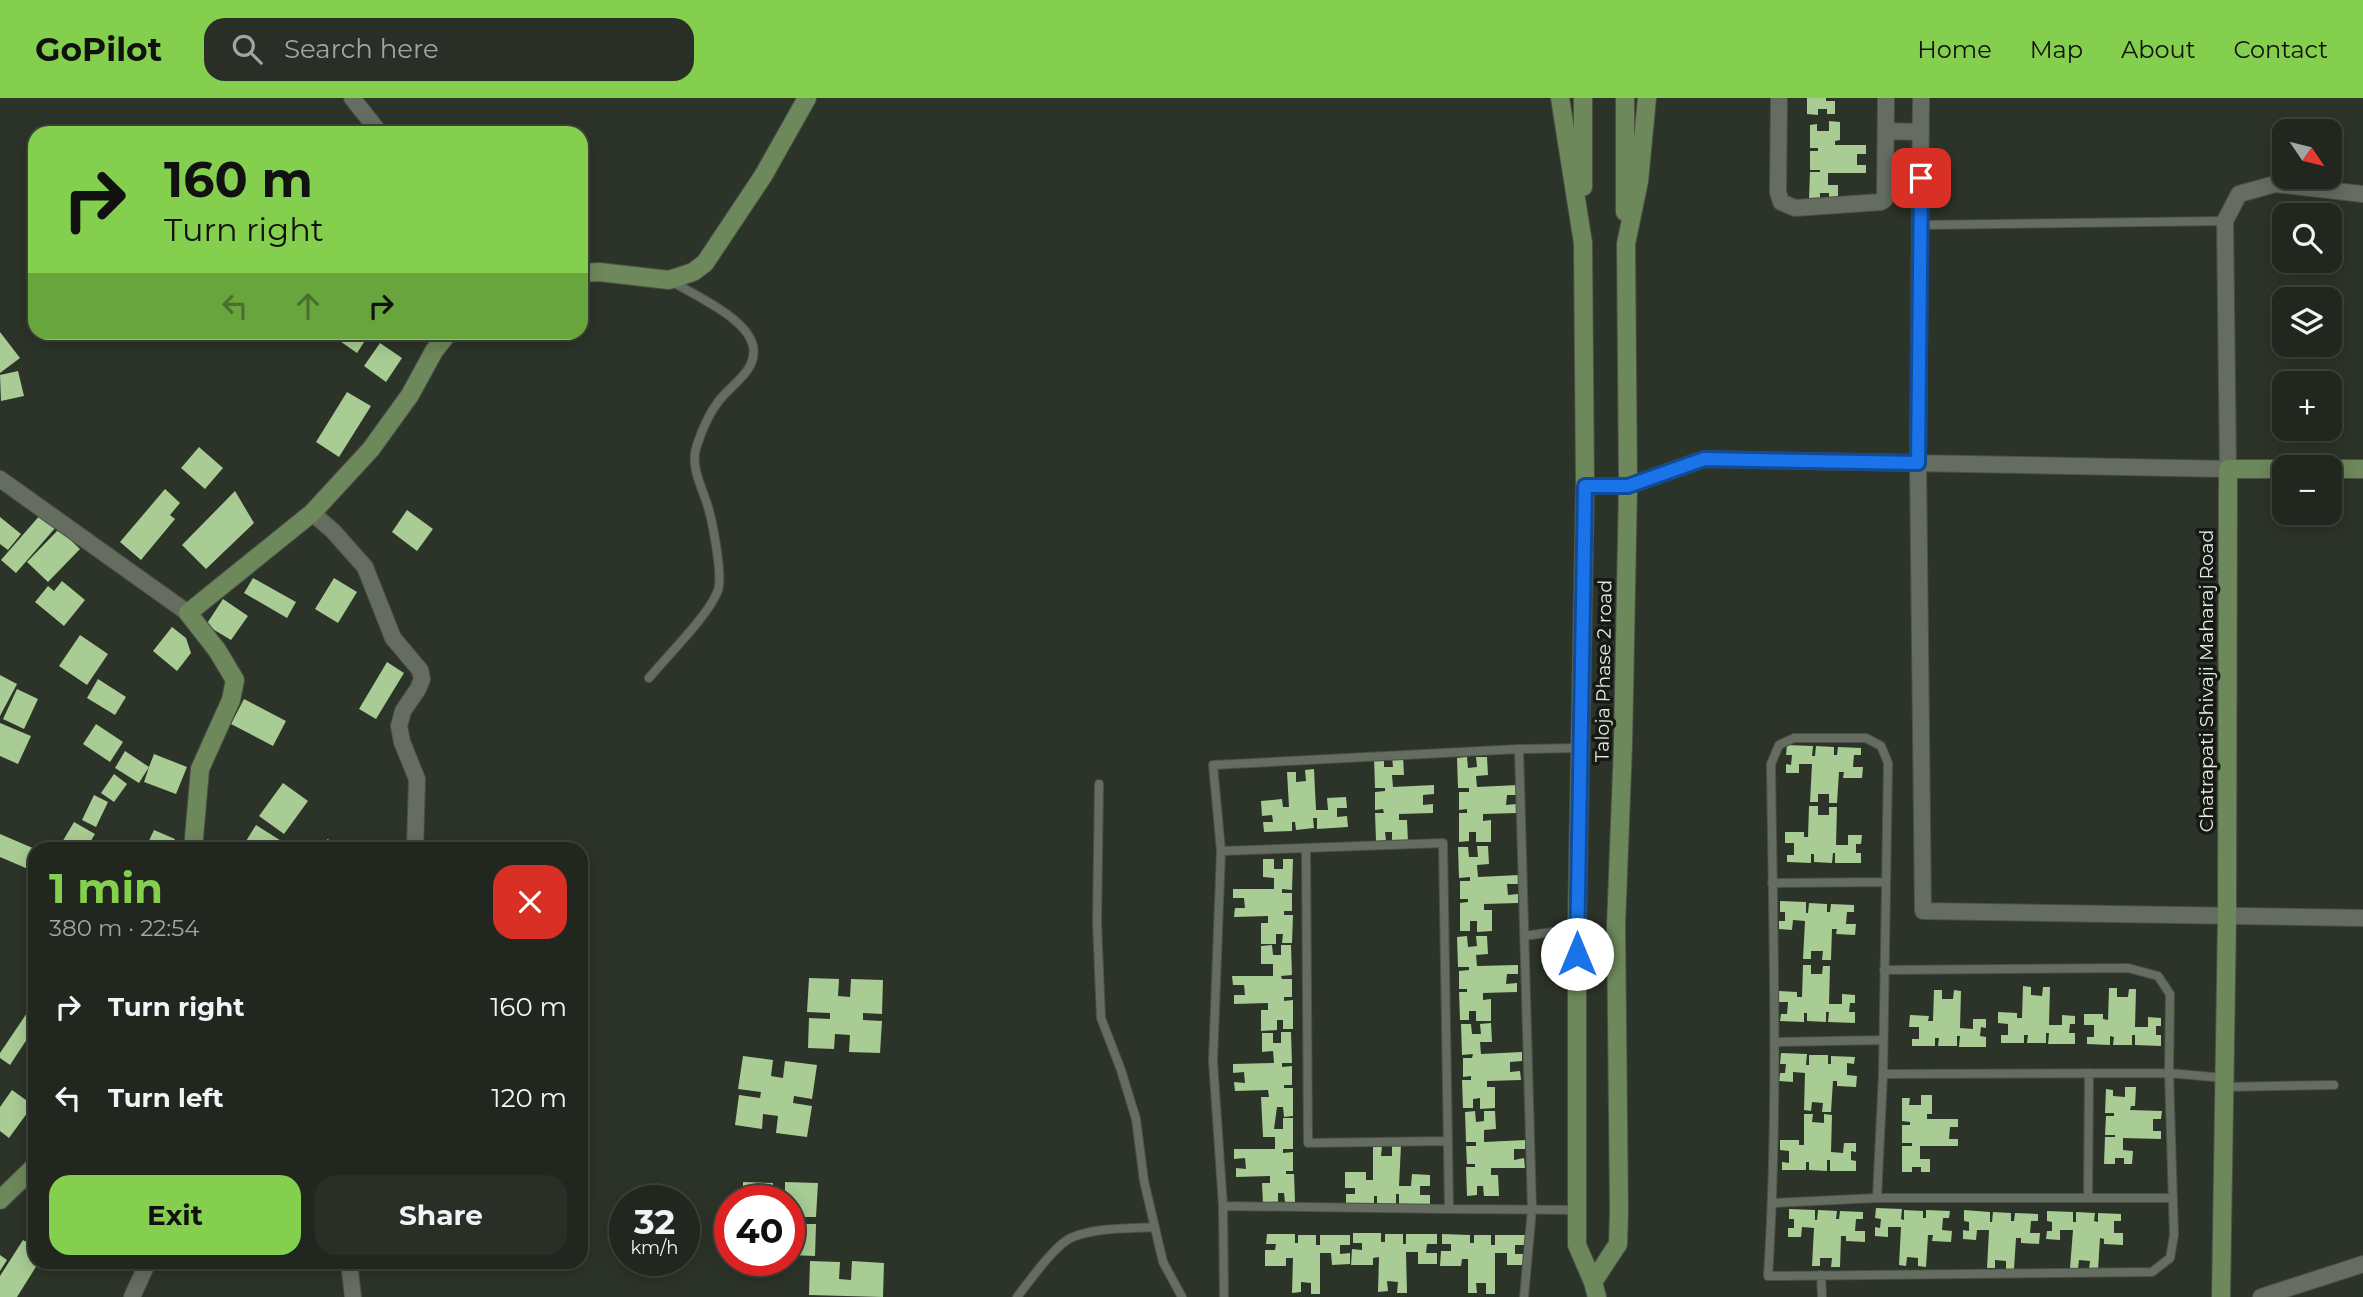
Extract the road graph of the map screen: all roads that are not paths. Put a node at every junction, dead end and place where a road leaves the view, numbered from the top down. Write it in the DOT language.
graph roads {
  1 [pos="352,98"];
  2 [pos="807,98"];
  3 [pos="1560,98"];
  4 [pos="1583,98"];
  5 [pos="1625,98"];
  6 [pos="1647,98"];
  7 [pos="1779,98"];
  8 [pos="1886,98"];
  9 [pos="1921,98"];
  10 [pos="374,126"];
  11 [pos="1886,131"];
  12 [pos="1921,132"];
  13 [pos="2363,194"];
  14 [pos="2225,221"];
  15 [pos="1921,225"];
  16 [pos="1583,243"];
  17 [pos="1626,244"];
  18 [pos="588,273"];
  19 [pos="669,280"];
  20 [pos="443,340"];
  21 [pos="1918,463"];
  22 [pos="2228,469"];
  23 [pos="2272,469"];
  24 [pos="2342,469"];
  25 [pos="2363,469"];
  26 [pos="0,479"];
  27 [pos="1585,486"];
  28 [pos="1628,486"];
  29 [pos="312,513"];
  30 [pos="188,613"];
  31 [pos="649,678"];
  32 [pos="1581,748"];
  33 [pos="1519,749"];
  34 [pos="1099,784"];
  35 [pos="194,842"];
  36 [pos="415,842"];
  37 [pos="1306,848"];
  38 [pos="1221,851"];
  39 [pos="1886,882"];
  40 [pos="1772,883"];
  41 [pos="2227,917"];
  42 [pos="2363,918"];
  43 [pos="1577,928"];
  44 [pos="1525,936"];
  45 [pos="1884,970"];
  46 [pos="1883,1040"];
  47 [pos="1776,1042"];
  48 [pos="2089,1073"];
  49 [pos="2169,1073"];
  50 [pos="1883,1074"];
  51 [pos="2224,1082"];
  52 [pos="2333,1085"];
  53 [pos="1448,1141"];
  54 [pos="28,1173"];
  55 [pos="1877,1198"];
  56 [pos="2088,1198"];
  57 [pos="2173,1198"];
  58 [pos="0,1200"];
  59 [pos="1773,1203"];
  60 [pos="1223,1206"];
  61 [pos="1449,1209"];
  62 [pos="1532,1209"];
  63 [pos="1577,1210"];
  64 [pos="1155,1227"];
  65 [pos="2363,1264"];
  66 [pos="145,1269"];
  67 [pos="350,1269"];
  68 [pos="1821,1275"];
  69 [pos="1595,1289"];
  70 [pos="132,1297"];
  71 [pos="353,1297"];
  72 [pos="1017,1297"];
  73 [pos="1182,1297"];
  74 [pos="1224,1297"];
  75 [pos="1524,1297"];
  76 [pos="1822,1297"];
  77 [pos="2221,1297"];
  78 [pos="2261,1297"];
  1 -- 10 [label="street"];
  2 -- 19 [label="street"];
  3 -- 16 [label="street, Taloja Phase 2 road"];
  4 -- 16 [label="street"];
  5 -- 17 [label="street"];
  6 -- 17 [label="street, Taloja Phase 2 road"];
  7 -- 11 [label="street"];
  8 -- 11 [label="street"];
  9 -- 12 [label="street"];
  11 -- 12 [label="street"];
  12 -- 15 [label="street"];
  13 -- 14 [label="street"];
  14 -- 15 [label="lane"];
  14 -- 22 [label="street, Chatrapati Shivaji Maharaj Road"];
  15 -- 21 [label="street"];
  16 -- 27 [label="street, Taloja Phase 2 road"];
  17 -- 28 [label="street, Taloja Phase 2 road"];
  18 -- 19 [label="street"];
  19 -- 31 [label="lane"];
  20 -- 29 [label="street"];
  21 -- 22 [label="street"];
  21 -- 28 [label="street"];
  21 -- 41 [label="street"];
  22 -- 23 [label="street"];
  22 -- 41 [label="street, Chatrapati Shivaji Maharaj Road"];
  24 -- 25 [label="street"];
  26 -- 30 [label="street"];
  27 -- 28 [label="street"];
  27 -- 32 [label="street, Taloja Phase 2 road"];
  28 -- 69 [label="street, Taloja Phase 2 road"];
  29 -- 30 [label="street"];
  29 -- 36 [label="street"];
  30 -- 35 [label="street"];
  32 -- 33 [label="lane"];
  32 -- 43 [label="street, Taloja Phase 2 road"];
  33 -- 38 [label="lane"];
  33 -- 44 [label="lane"];
  34 -- 64 [label="lane"];
  37 -- 38 [label="lane"];
  37 -- 53 [label="lane"];
  37 -- 53 [label="lane"];
  38 -- 60 [label="lane"];
  39 -- 40 [label="lane"];
  39 -- 40 [label="lane"];
  39 -- 45 [label="lane"];
  40 -- 47 [label="lane"];
  41 -- 42 [label="street"];
  41 -- 51 [label="street, Chatrapati Shivaji Maharaj Road"];
  43 -- 44 [label="lane"];
  43 -- 63 [label="street, Taloja Phase 2 road"];
  44 -- 62 [label="lane"];
  45 -- 46 [label="lane"];
  45 -- 49 [label="lane"];
  46 -- 47 [label="lane"];
  46 -- 50 [label="lane"];
  47 -- 59 [label="lane"];
  48 -- 49 [label="lane"];
  48 -- 50 [label="lane"];
  48 -- 56 [label="lane"];
  49 -- 51 [label="lane"];
  49 -- 57 [label="lane"];
  50 -- 55 [label="lane"];
  51 -- 52 [label="lane"];
  51 -- 77 [label="street, Chatrapati Shivaji Maharaj Road"];
  53 -- 61 [label="lane"];
  54 -- 58 [label="street"];
  55 -- 56 [label="lane"];
  55 -- 59 [label="lane"];
  56 -- 57 [label="lane"];
  57 -- 68 [label="lane"];
  59 -- 68 [label="lane"];
  60 -- 61 [label="lane"];
  60 -- 74 [label="lane"];
  61 -- 62 [label="lane"];
  62 -- 63 [label="lane"];
  62 -- 75 [label="lane"];
  63 -- 69 [label="street, Taloja Phase 2 road"];
  64 -- 72 [label="lane"];
  64 -- 73 [label="lane"];
  65 -- 78 [label="street"];
  66 -- 70 [label="street"];
  67 -- 71 [label="street"];
  68 -- 76 [label="lane"];
}
